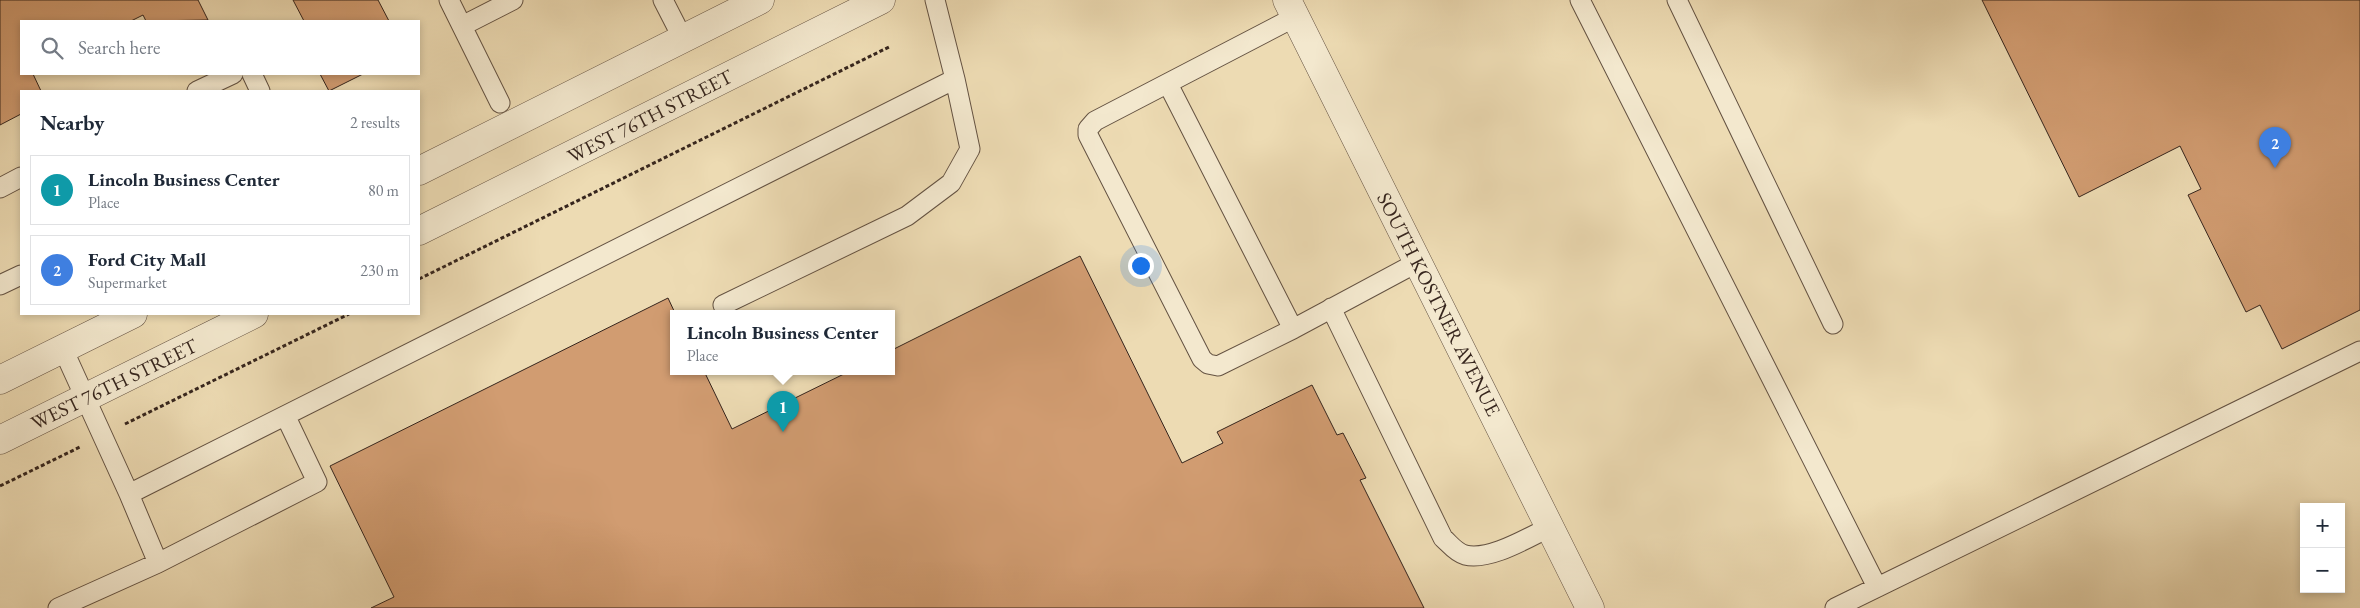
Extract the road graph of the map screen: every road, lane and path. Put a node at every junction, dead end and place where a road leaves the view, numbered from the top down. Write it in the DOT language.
graph roads {
  1 [pos="449,0"];
  2 [pos="513,0"];
  3 [pos="664,0"];
  4 [pos="760,0"];
  5 [pos="881,0"];
  6 [pos="935,0"];
  7 [pos="1580,0"];
  8 [pos="1677,0"];
  9 [pos="1291,9"];
  10 [pos="462,26"];
  11 [pos="683,39"];
  12 [pos="890,46"];
  13 [pos="230,75"];
  14 [pos="252,75"];
  15 [pos="955,79"];
  16 [pos="1168,84"];
  17 [pos="199,90"];
  18 [pos="260,90"];
  19 [pos="500,103"];
  20 [pos="420,170"];
  21 [pos="20,178"];
  22 [pos="0,188"];
  23 [pos="420,230"];
  24 [pos="1418,262"];
  25 [pos="20,275"];
  26 [pos="420,279"];
  27 [pos="0,285"];
  28 [pos="723,305"];
  29 [pos="1331,308"];
  30 [pos="131,315"];
  31 [pos="252,315"];
  32 [pos="347,315"];
  33 [pos="1833,324"];
  34 [pos="1293,329"];
  35 [pos="62,349"];
  36 [pos="2360,351"];
  37 [pos="0,380"];
  38 [pos="85,398"];
  39 [pos="286,417"];
  40 [pos="101,436"];
  41 [pos="0,440"];
  42 [pos="0,486"];
  43 [pos="130,494"];
  44 [pos="1550,528"];
  45 [pos="158,563"];
  46 [pos="1877,587"];
  47 [pos="58,608"];
  48 [pos="1590,608"];
  49 [pos="1835,608"];
  1 -- 10 [label="lane"];
  2 -- 10 [label="lane"];
  3 -- 11 [label="lane"];
  4 -- 11 [label="street"];
  5 -- 23 [label="street, WEST 76TH STREET"];
  6 -- 15 [label="lane"];
  7 -- 46 [label="lane"];
  8 -- 33 [label="lane"];
  9 -- 16 [label="lane"];
  9 -- 24 [label="street, SOUTH KOSTNER AVENUE"];
  10 -- 19 [label="lane"];
  11 -- 20 [label="street"];
  12 -- 26 [label="path"];
  13 -- 17 [label="lane"];
  14 -- 18 [label="lane"];
  15 -- 28 [label="lane"];
  15 -- 39 [label="lane"];
  16 -- 34 [label="lane"];
  16 -- 34 [label="lane"];
  21 -- 22 [label="lane"];
  24 -- 29 [label="lane"];
  24 -- 44 [label="street, SOUTH KOSTNER AVENUE"];
  25 -- 27 [label="lane"];
  29 -- 34 [label="lane"];
  29 -- 44 [label="lane"];
  30 -- 35 [label="street"];
  31 -- 38 [label="street, WEST 76TH STREET"];
  32 -- 40 [label="path"];
  35 -- 37 [label="street"];
  35 -- 38 [label="lane"];
  36 -- 46 [label="lane"];
  38 -- 40 [label="lane"];
  38 -- 41 [label="street, WEST 76TH STREET"];
  39 -- 43 [label="lane"];
  39 -- 45 [label="lane"];
  40 -- 42 [label="path"];
  40 -- 43 [label="lane"];
  43 -- 45 [label="lane"];
  44 -- 48 [label="street, SOUTH KOSTNER AVENUE"];
  45 -- 47 [label="lane"];
  46 -- 49 [label="lane"];
}
